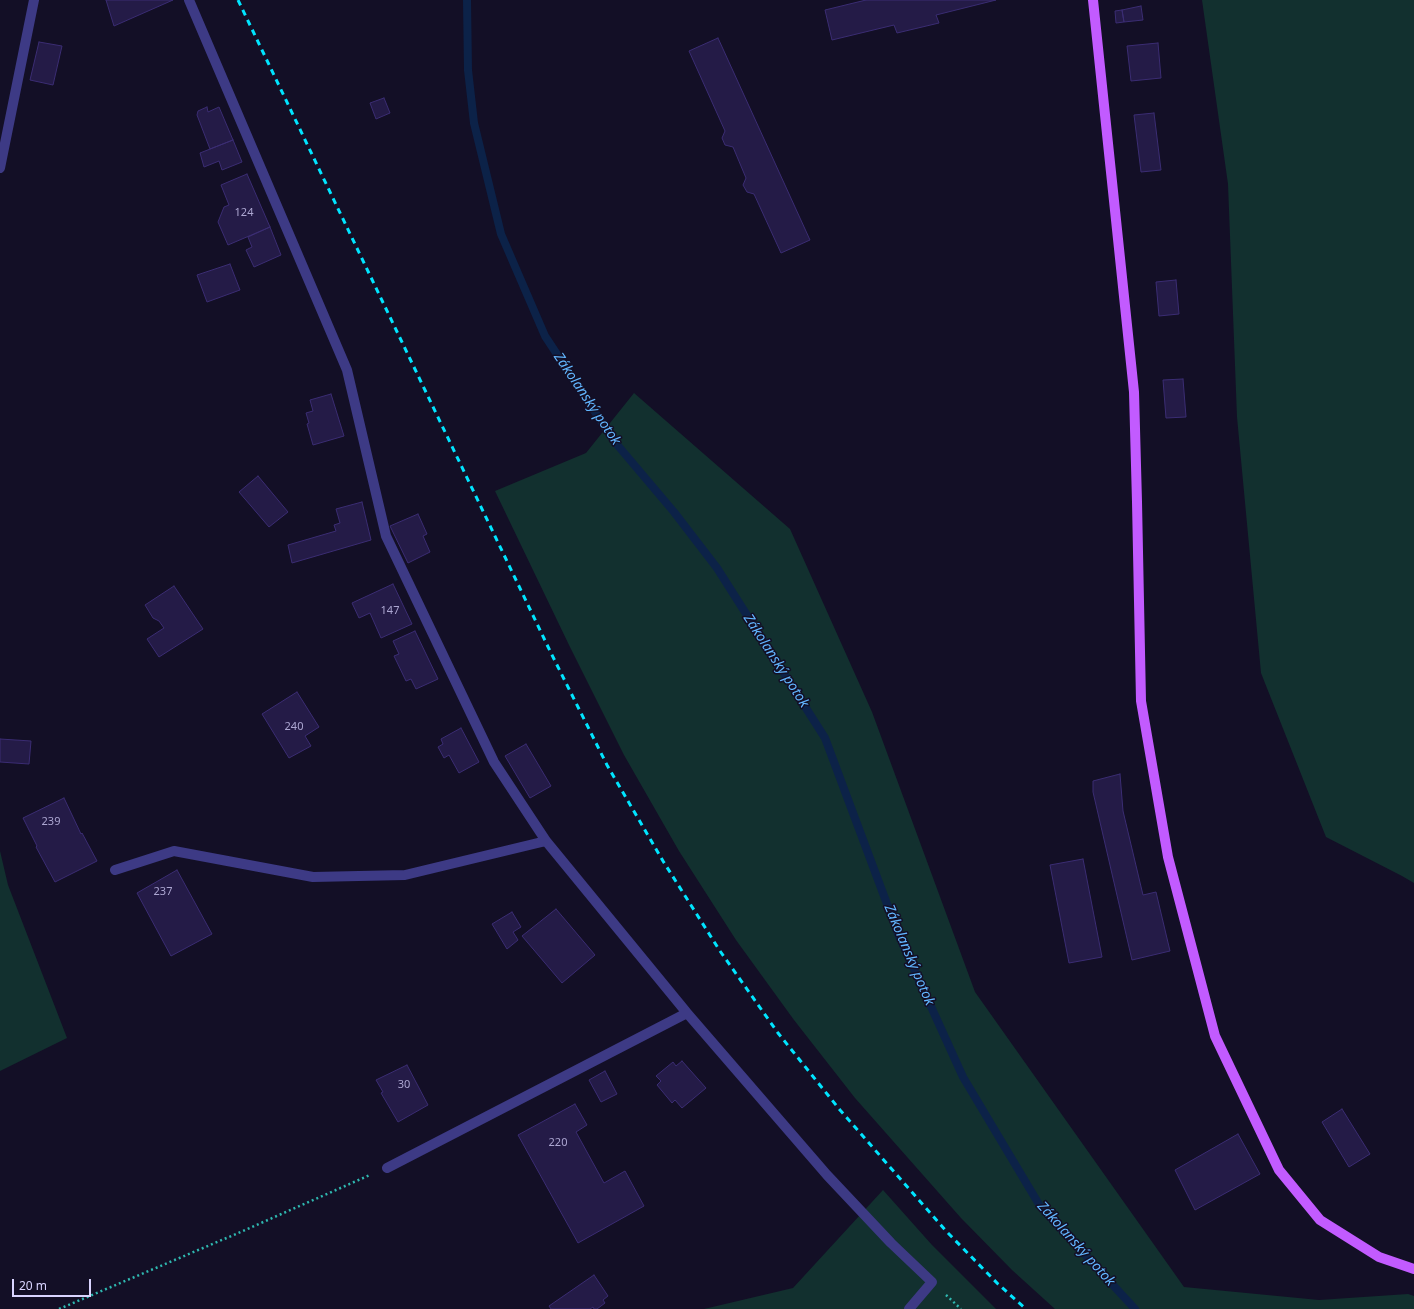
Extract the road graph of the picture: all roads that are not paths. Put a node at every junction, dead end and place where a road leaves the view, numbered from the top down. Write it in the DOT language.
graph roads {
  1 [pos="34,0"];
  2 [pos="189,0"];
  3 [pos="1093,0"];
  4 [pos="0,168"];
  5 [pos="546,841"];
  6 [pos="115,870"];
  7 [pos="687,1013"];
  8 [pos="387,1168"];
  9 [pos="1414,1269"];
  10 [pos="910,1309"];
  1 -- 4 [label="street"];
  2 -- 5 [label="street"];
  3 -- 9 [label="main road"];
  5 -- 6 [label="street"];
  5 -- 7 [label="street"];
  7 -- 8 [label="street"];
  7 -- 10 [label="street"];
}
